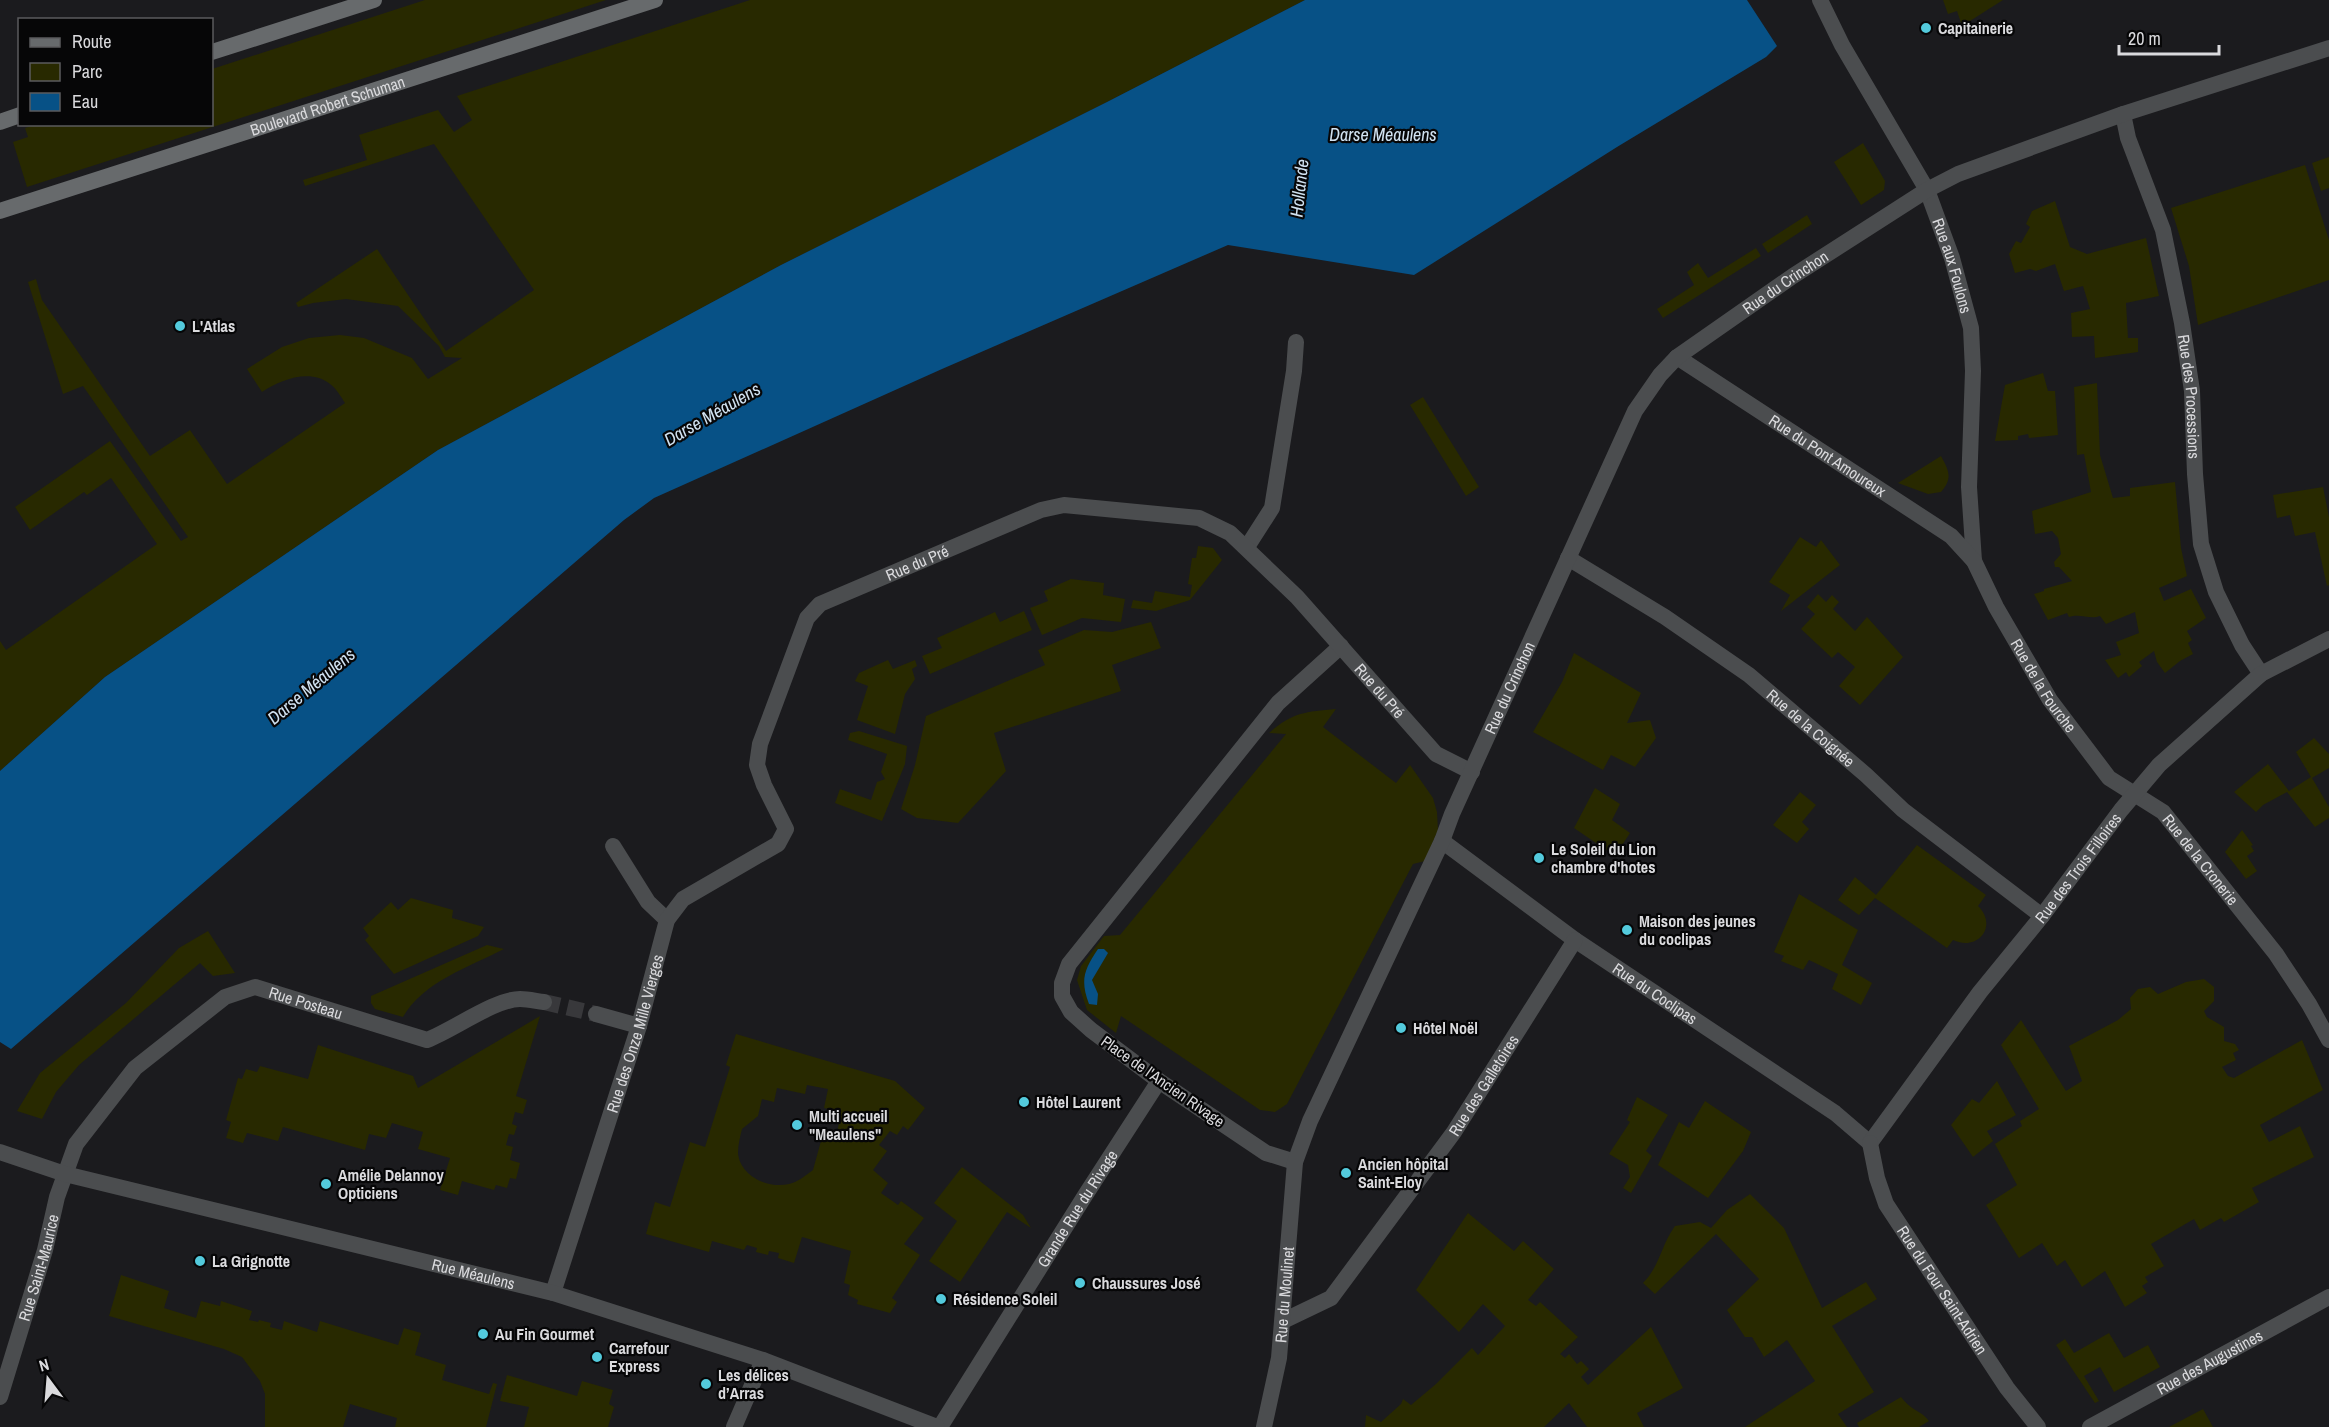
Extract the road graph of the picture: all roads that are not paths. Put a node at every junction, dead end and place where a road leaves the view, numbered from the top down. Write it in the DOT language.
graph roads {
  1 [pos="374,0"];
  2 [pos="655,0"];
  3 [pos="1820,0"];
  4 [pos="2329,48"];
  5 [pos="213,52"];
  6 [pos="2123,114"];
  7 [pos="18,116"];
  8 [pos="0,122"];
  9 [pos="1928,190"];
  10 [pos="0,212"];
  11 [pos="1296,342"];
  12 [pos="1677,357"];
  13 [pos="1246,547"];
  14 [pos="1568,558"];
  15 [pos="1974,561"];
  16 [pos="2329,639"];
  17 [pos="1341,646"];
  18 [pos="2261,674"];
  19 [pos="1472,772"];
  20 [pos="2134,794"];
  21 [pos="786,829"];
  22 [pos="1442,841"];
  23 [pos="613,846"];
  24 [pos="2042,916"];
  25 [pos="667,920"];
  26 [pos="1575,940"];
  27 [pos="544,1002"];
  28 [pos="596,1014"];
  29 [pos="639,1026"];
  30 [pos="2329,1040"];
  31 [pos="1159,1081"];
  32 [pos="1870,1143"];
  33 [pos="0,1152"];
  34 [pos="1295,1162"];
  35 [pos="65,1173"];
  36 [pos="553,1293"];
  37 [pos="2329,1297"];
  38 [pos="1283,1321"];
  39 [pos="764,1360"];
  40 [pos="0,1397"];
  41 [pos="734,1427"];
  42 [pos="939,1427"];
  43 [pos="1264,1427"];
  44 [pos="2038,1427"];
  45 [pos="2090,1427"];
  1 -- 5 [label="main road"];
  2 -- 10 [label="main road, Boulevard Robert Schuman"];
  3 -- 9 [label="street, Rue aux Foulons"];
  4 -- 6 [label="street, Rue du Crinchon"];
  6 -- 9 [label="street, Rue du Crinchon"];
  6 -- 18 [label="street, Rue des Processions"];
  7 -- 8 [label="main road"];
  9 -- 12 [label="street, Rue du Crinchon"];
  9 -- 15 [label="street, Rue aux Foulons"];
  11 -- 13 [label="street"];
  12 -- 14 [label="street, Rue du Crinchon"];
  12 -- 15 [label="street, Rue du Pont Amoureux"];
  13 -- 17 [label="street, Rue du Pré"];
  13 -- 21 [label="street, Rue du Pré"];
  14 -- 19 [label="street, Rue du Crinchon"];
  14 -- 24 [label="street, Rue de la Coignée"];
  15 -- 20 [label="street, Rue de la Fourche"];
  16 -- 18 [label="street, Rue des Trois Filloires"];
  17 -- 19 [label="street, Rue du Pré"];
  17 -- 31 [label="street, Place de l'Ancien Rivage"];
  18 -- 20 [label="street, Rue des Trois Filloires"];
  19 -- 22 [label="street"];
  20 -- 24 [label="street, Rue des Trois Filloires"];
  20 -- 30 [label="street, Rue de la Cronerie"];
  21 -- 25 [label="street, Rue des Onze Mille Vierges"];
  22 -- 26 [label="street, Rue du Coclipas"];
  22 -- 34 [label="street"];
  23 -- 25 [label="street"];
  24 -- 32 [label="street, Rue des Trois Filloires"];
  25 -- 29 [label="street, Rue des Onze Mille Vierges"];
  26 -- 32 [label="street, Rue du Coclipas"];
  26 -- 38 [label="street, Rue des Galletoires"];
  27 -- 35 [label="street, Rue Posteau"];
  28 -- 29 [label="street"];
  29 -- 36 [label="street, Rue des Onze Mille Vierges"];
  31 -- 34 [label="street, Place de l'Ancien Rivage"];
  31 -- 42 [label="street, Grande Rue du Rivage"];
  32 -- 44 [label="street, Rue du Four Saint-Adrien"];
  33 -- 35 [label="street, Rue Méaulens"];
  34 -- 38 [label="street, Rue du Moulinet"];
  35 -- 36 [label="street, Rue Méaulens"];
  35 -- 40 [label="street, Rue Saint-Maurice"];
  36 -- 39 [label="street, Rue Méaulens"];
  37 -- 45 [label="street, Rue des Augustines"];
  38 -- 43 [label="street, Rue du Moulinet"];
  39 -- 41 [label="street"];
  39 -- 42 [label="street, Rue Méaulens"];
}
